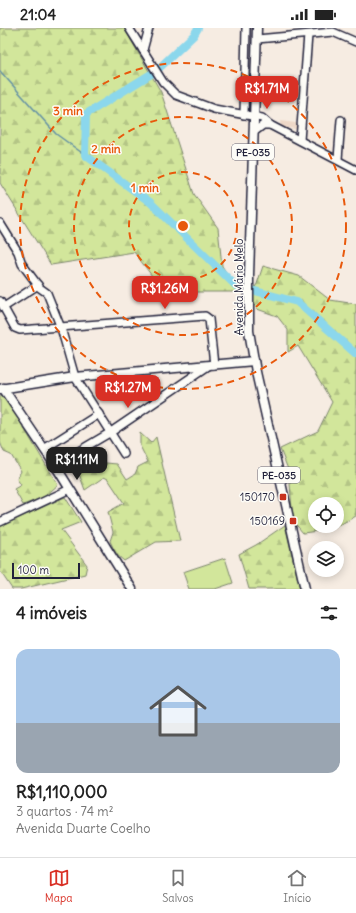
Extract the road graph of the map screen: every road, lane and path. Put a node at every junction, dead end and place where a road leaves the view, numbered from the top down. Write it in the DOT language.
graph roads {
  1 [pos="129,28"];
  2 [pos="148,28"];
  3 [pos="246,28"];
  4 [pos="257,28"];
  5 [pos="336,30"];
  6 [pos="308,34"];
  7 [pos="257,40"];
  8 [pos="356,42"];
  9 [pos="143,50"];
  10 [pos="244,115"];
  11 [pos="254,117"];
  12 [pos="341,120"];
  13 [pos="270,124"];
  14 [pos="254,132"];
  15 [pos="300,140"];
  16 [pos="338,159"];
  17 [pos="356,170"];
  18 [pos="0,223"];
  19 [pos="38,285"];
  20 [pos="0,301"];
  21 [pos="4,308"];
  22 [pos="61,328"];
  23 [pos="254,361"];
  24 [pos="211,366"];
  25 [pos="75,377"];
  26 [pos="1,387"];
  27 [pos="99,414"];
  28 [pos="111,432"];
  29 [pos="44,449"];
  30 [pos="124,454"];
  31 [pos="55,465"];
  32 [pos="70,489"];
  33 [pos="0,522"];
  34 [pos="132,589"];
  35 [pos="305,589"];
  1 -- 9 [label="street"];
  2 -- 9 [label="street"];
  3 -- 10 [label="street"];
  4 -- 7 [label="main road, Avenida Mário Melo / PE-035"];
  5 -- 6 [label="street"];
  5 -- 8 [label="street"];
  6 -- 7 [label="street"];
  6 -- 15 [label="street"];
  7 -- 11 [label="main road, Avenida Mário Melo / PE-035"];
  9 -- 10 [label="street"];
  10 -- 11 [label="street"];
  11 -- 13 [label="street"];
  11 -- 14 [label="main road, Avenida Mário Melo / PE-035"];
  12 -- 16 [label="street"];
  13 -- 14 [label="street"];
  13 -- 15 [label="street"];
  14 -- 23 [label="main road, Avenida Mário Melo / PE-035"];
  15 -- 16 [label="street"];
  16 -- 17 [label="street"];
  18 -- 19 [label="street"];
  19 -- 21 [label="street"];
  19 -- 22 [label="street"];
  20 -- 21 [label="street"];
  21 -- 22 [label="street"];
  22 -- 24 [label="street"];
  22 -- 25 [label="street"];
  23 -- 24 [label="main road"];
  23 -- 35 [label="main road, Avenida Mário Melo / PE-035"];
  24 -- 25 [label="main road"];
  24 -- 28 [label="street"];
  25 -- 26 [label="main road"];
  25 -- 27 [label="street"];
  26 -- 29 [label="main road"];
  27 -- 28 [label="street"];
  27 -- 29 [label="street"];
  28 -- 30 [label="street"];
  28 -- 31 [label="street"];
  29 -- 31 [label="main road"];
  31 -- 32 [label="main road"];
  32 -- 33 [label="street"];
  32 -- 34 [label="main road"];
}
